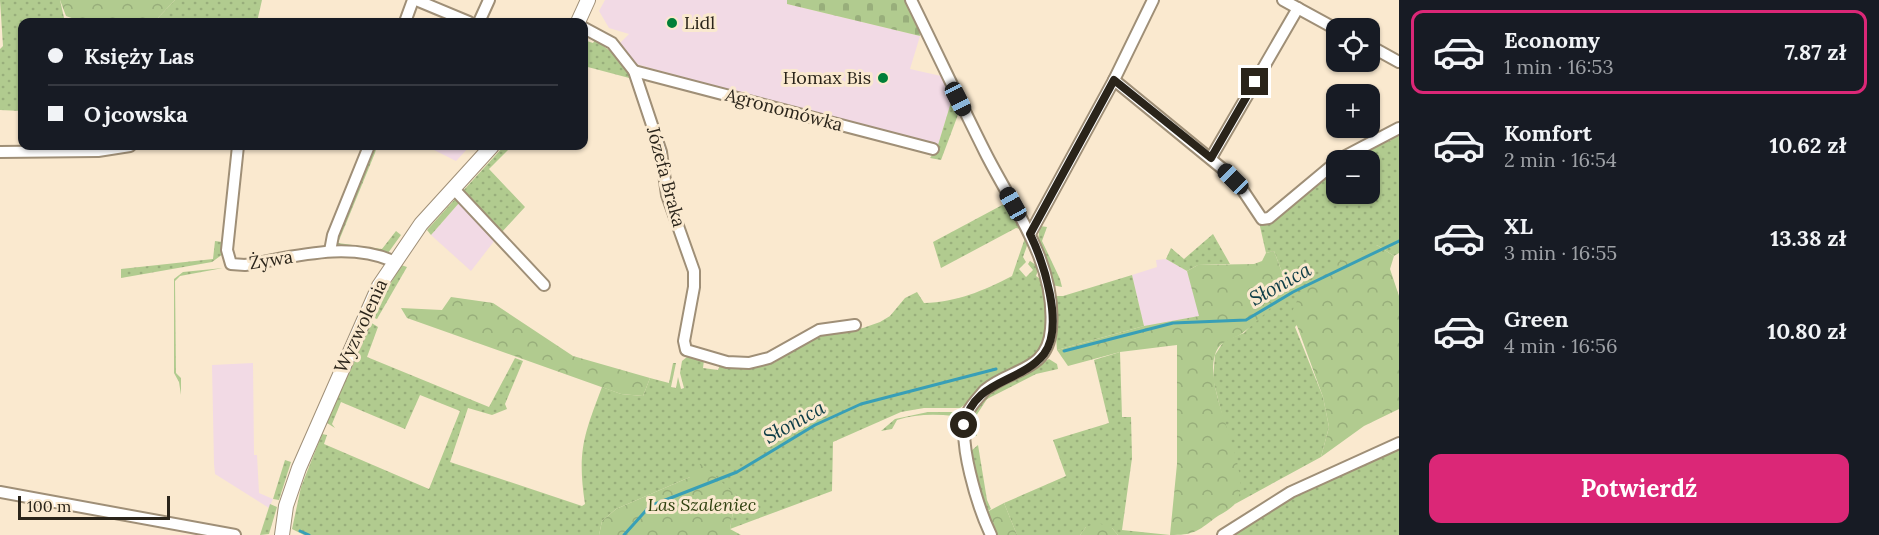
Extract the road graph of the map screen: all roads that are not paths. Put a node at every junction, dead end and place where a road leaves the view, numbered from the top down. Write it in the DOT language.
graph roads {
  1 [pos="414,0"];
  2 [pos="489,0"];
  3 [pos="588,0"];
  4 [pos="911,0"];
  5 [pos="1153,0"];
  6 [pos="1283,0"];
  7 [pos="1298,8"];
  8 [pos="407,18"];
  9 [pos="459,18"];
  10 [pos="481,18"];
  11 [pos="580,18"];
  12 [pos="1326,23"];
  13 [pos="588,30"];
  14 [pos="1380,52"];
  15 [pos="1399,62"];
  16 [pos="634,71"];
  17 [pos="1114,80"];
  18 [pos="1399,128"];
  19 [pos="933,149"];
  20 [pos="114,150"];
  21 [pos="238,150"];
  22 [pos="367,150"];
  23 [pos="488,150"];
  24 [pos="1358,150"];
  25 [pos="0,152"];
  26 [pos="1211,158"];
  27 [pos="1326,170"];
  28 [pos="453,188"];
  29 [pos="1030,234"];
  30 [pos="330,251"];
  31 [pos="393,261"];
  32 [pos="544,285"];
  33 [pos="855,325"];
  34 [pos="1399,443"];
  35 [pos="0,492"];
  36 [pos="235,535"];
  37 [pos="282,535"];
  38 [pos="991,535"];
  39 [pos="1223,535"];
  1 -- 8 [label="street"];
  1 -- 9 [label="street"];
  2 -- 10 [label="street"];
  3 -- 11 [label="street"];
  4 -- 29 [label="street"];
  5 -- 17 [label="street"];
  6 -- 7 [label="street"];
  7 -- 12 [label="street"];
  7 -- 26 [label="street"];
  13 -- 16 [label="street, Józefa Braka"];
  14 -- 15 [label="street"];
  16 -- 19 [label="street, Agronomówka"];
  16 -- 33 [label="street, Józefa Braka"];
  17 -- 26 [label="street"];
  17 -- 29 [label="street"];
  18 -- 24 [label="street"];
  20 -- 25 [label="street"];
  21 -- 30 [label="street, Żywa"];
  22 -- 30 [label="street"];
  23 -- 28 [label="street, Wyzwolenia"];
  26 -- 27 [label="street"];
  28 -- 31 [label="street, Wyzwolenia"];
  28 -- 32 [label="street"];
  29 -- 38 [label="street"];
  30 -- 31 [label="street, Żywa"];
  31 -- 37 [label="street, Wyzwolenia"];
  34 -- 39 [label="street"];
  35 -- 36 [label="street"];
}
